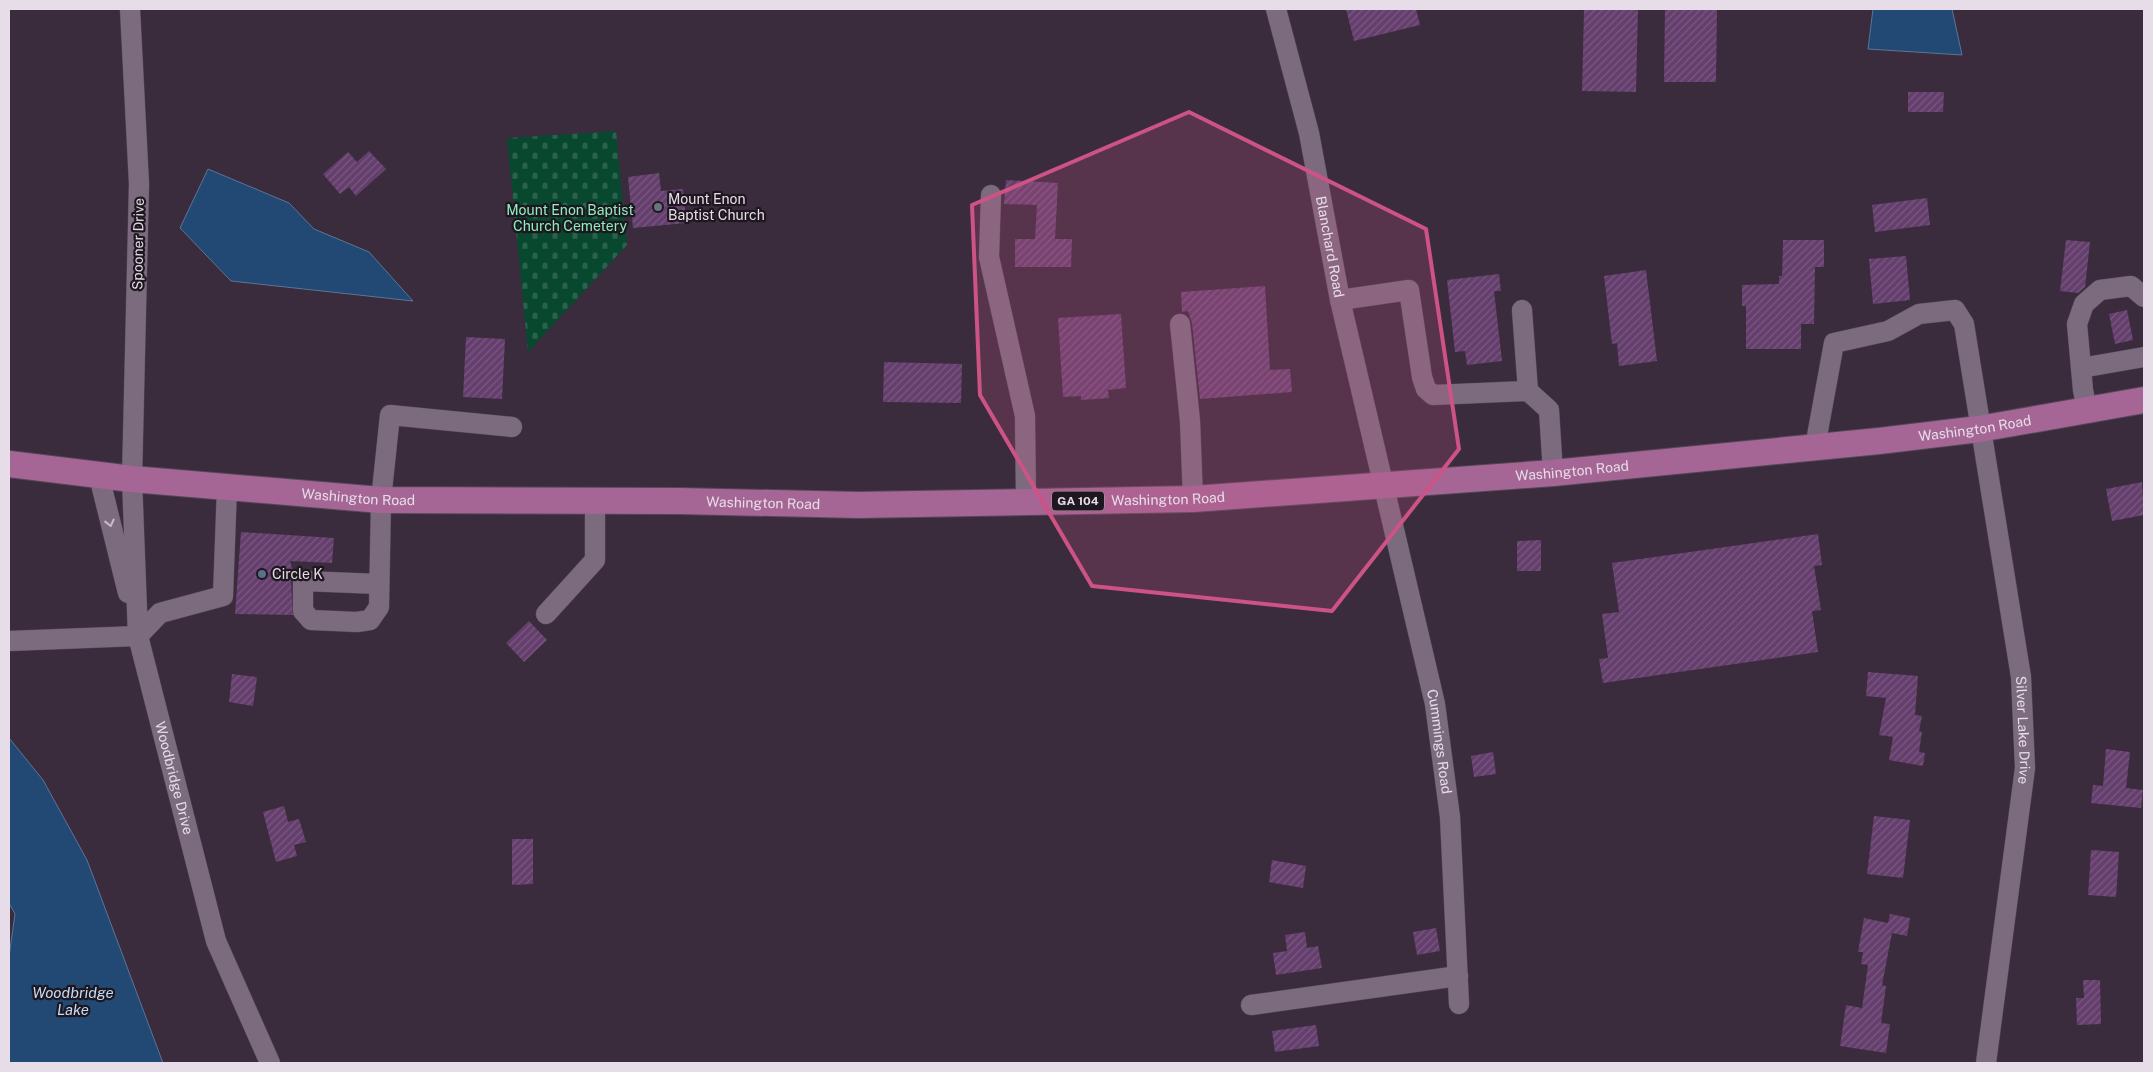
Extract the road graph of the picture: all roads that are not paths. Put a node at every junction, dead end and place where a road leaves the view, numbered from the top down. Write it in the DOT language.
graph roads {
  1 [pos="130,9"];
  2 [pos="1276,9"];
  3 [pos="992,195"];
  4 [pos="2144,296"];
  5 [pos="1340,300"];
  6 [pos="1522,310"];
  7 [pos="1180,324"];
  8 [pos="2144,357"];
  9 [pos="2081,368"];
  10 [pos="1528,391"];
  11 [pos="2144,400"];
  12 [pos="2087,410"];
  13 [pos="512,427"];
  14 [pos="1979,429"];
  15 [pos="1815,447"];
  16 [pos="9,464"];
  17 [pos="1553,473"];
  18 [pos="99,476"];
  19 [pos="132,479"];
  20 [pos="1383,486"];
  21 [pos="227,487"];
  22 [pos="1193,499"];
  23 [pos="381,500"];
  24 [pos="595,501"];
  25 [pos="1026,502"];
  26 [pos="380,584"];
  27 [pos="546,614"];
  28 [pos="138,636"];
  29 [pos="9,641"];
  30 [pos="1458,976"];
  31 [pos="1459,1004"];
  32 [pos="1251,1005"];
  33 [pos="270,1063"];
  34 [pos="1986,1063"];
  1 -- 19 [label="street, Spooner Drive"];
  2 -- 5 [label="street, Blanchard Road"];
  3 -- 25 [label="street"];
  4 -- 9 [label="street"];
  5 -- 10 [label="street"];
  5 -- 20 [label="street, Blanchard Road"];
  6 -- 10 [label="street"];
  7 -- 22 [label="street"];
  8 -- 9 [label="street"];
  9 -- 12 [label="street"];
  10 -- 17 [label="street"];
  11 -- 12 [label="main road, Washington Road / GA 104"];
  12 -- 14 [label="main road, Washington Road / GA 104"];
  13 -- 23 [label="street"];
  14 -- 15 [label="main road, Washington Road / GA 104"];
  14 -- 15 [label="street, Silver Lake Drive"];
  14 -- 34 [label="street, Silver Lake Drive"];
  15 -- 17 [label="main road, Washington Road / GA 104"];
  16 -- 18 [label="main road, Washington Road / GA 104"];
  17 -- 20 [label="main road, Washington Road / GA 104"];
  18 -- 19 [label="main road, Washington Road / GA 104"];
  18 -- 28 [label="street, one-way"];
  19 -- 21 [label="main road, Washington Road / GA 104"];
  19 -- 28 [label="street, Woodbridge Drive"];
  20 -- 22 [label="main road, Washington Road / GA 104"];
  20 -- 30 [label="street, Cummings Road"];
  21 -- 23 [label="main road, Washington Road / GA 104"];
  21 -- 28 [label="street"];
  22 -- 25 [label="main road, Washington Road / GA 104"];
  23 -- 24 [label="main road, Washington Road / GA 104"];
  23 -- 26 [label="street"];
  24 -- 25 [label="main road, Washington Road / GA 104"];
  24 -- 27 [label="street"];
  28 -- 29 [label="street"];
  28 -- 33 [label="street, Woodbridge Drive"];
  30 -- 31 [label="street, Cummings Road"];
  30 -- 32 [label="street"];
}
